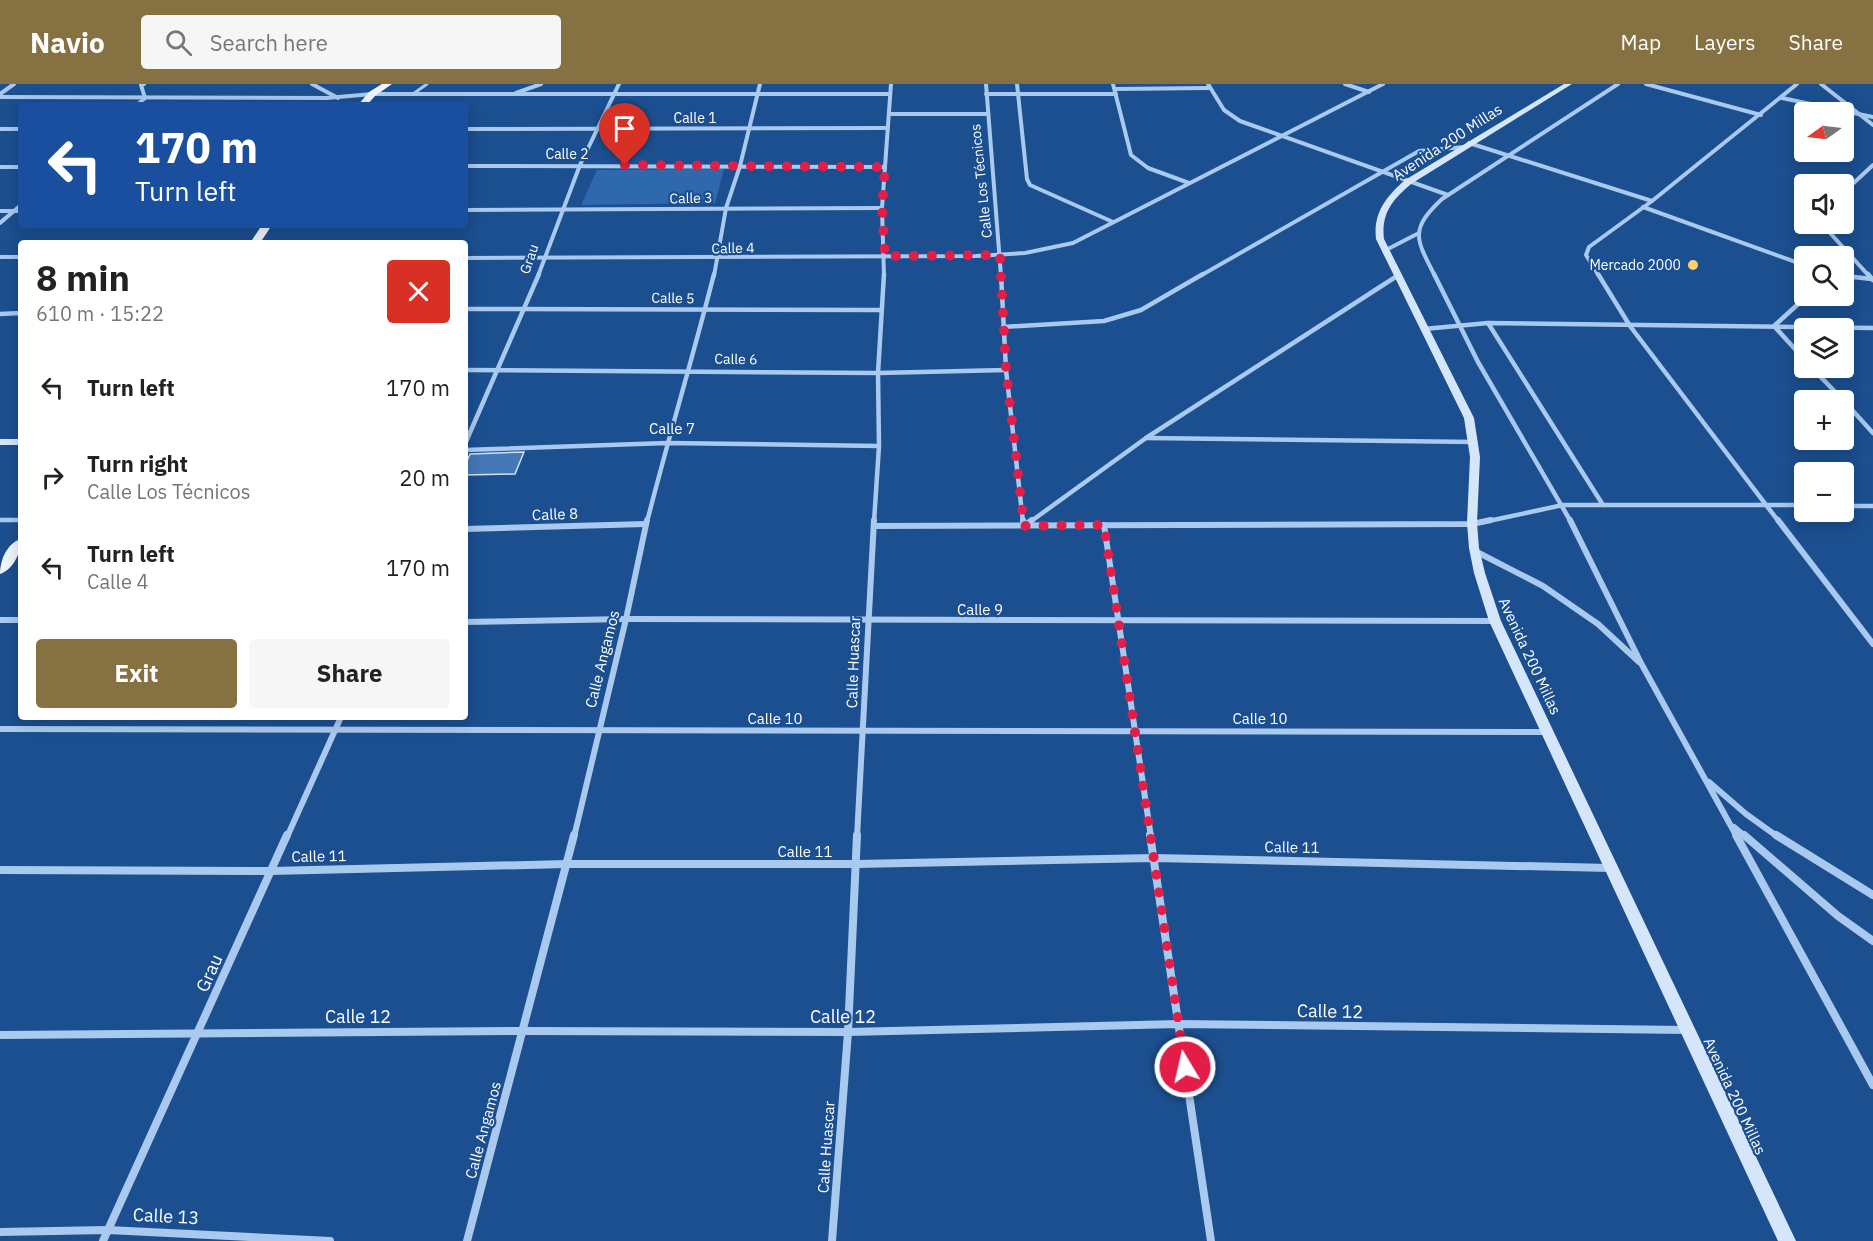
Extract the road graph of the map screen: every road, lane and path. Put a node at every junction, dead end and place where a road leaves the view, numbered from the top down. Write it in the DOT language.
graph roads {
  1 [pos="14,84"];
  2 [pos="142,84"];
  3 [pos="312,84"];
  4 [pos="388,84"];
  5 [pos="427,84"];
  6 [pos="542,84"];
  7 [pos="619,84"];
  8 [pos="760,84"];
  9 [pos="891,84"];
  10 [pos="986,84"];
  11 [pos="1017,84"];
  12 [pos="1345,84"];
  13 [pos="1383,84"];
  14 [pos="1569,84"];
  15 [pos="1618,84"];
  16 [pos="1646,84"];
  17 [pos="1797,84"];
  18 [pos="1821,84"];
  19 [pos="1114,86"];
  20 [pos="1209,86"];
  21 [pos="1369,92"];
  22 [pos="758,93"];
  23 [pos="372,94"];
  24 [pos="413,94"];
  25 [pos="890,94"];
  26 [pos="986,94"];
  27 [pos="1018,94"];
  28 [pos="1116,94"];
  29 [pos="510,95"];
  30 [pos="614,95"];
  31 [pos="0,96"];
  32 [pos="145,98"];
  33 [pos="338,98"];
  34 [pos="1782,98"];
  35 [pos="140,102"];
  36 [pos="365,102"];
  37 [pos="890,114"];
  38 [pos="987,114"];
  39 [pos="1761,115"];
  40 [pos="1865,117"];
  41 [pos="1873,117"];
  42 [pos="1873,125"];
  43 [pos="599,128"];
  44 [pos="888,128"];
  45 [pos="0,129"];
  46 [pos="18,129"];
  47 [pos="468,129"];
  48 [pos="749,129"];
  49 [pos="1283,136"];
  50 [pos="1467,145"];
  51 [pos="1507,155"];
  52 [pos="580,165"];
  53 [pos="1873,165"];
  54 [pos="468,166"];
  55 [pos="740,166"];
  56 [pos="0,167"];
  57 [pos="18,167"];
  58 [pos="885,167"];
  59 [pos="1385,173"];
  60 [pos="1408,182"];
  61 [pos="1189,183"];
  62 [pos="1854,183"];
  63 [pos="1448,195"];
  64 [pos="1652,201"];
  65 [pos="1643,207"];
  66 [pos="18,208"];
  67 [pos="726,208"];
  68 [pos="882,208"];
  69 [pos="468,210"];
  70 [pos="561,211"];
  71 [pos="0,212"];
  72 [pos="13,212"];
  73 [pos="18,212"];
  74 [pos="1113,222"];
  75 [pos="0,223"];
  76 [pos="1417,234"];
  77 [pos="1831,234"];
  78 [pos="1384,251"];
  79 [pos="1000,255"];
  80 [pos="885,256"];
  81 [pos="18,257"];
  82 [pos="0,258"];
  83 [pos="468,258"];
  84 [pos="543,259"];
  85 [pos="718,259"];
  86 [pos="1794,260"];
  87 [pos="1397,276"];
  88 [pos="1854,277"];
  89 [pos="1873,279"];
  90 [pos="1796,306"];
  91 [pos="526,308"];
  92 [pos="468,309"];
  93 [pos="706,310"];
  94 [pos="880,310"];
  95 [pos="18,313"];
  96 [pos="0,314"];
  97 [pos="1488,323"];
  98 [pos="1459,325"];
  99 [pos="1630,326"];
  100 [pos="1774,326"];
  101 [pos="1004,327"];
  102 [pos="1873,328"];
  103 [pos="1424,329"];
  104 [pos="1794,348"];
  105 [pos="468,370"];
  106 [pos="499,370"];
  107 [pos="690,370"];
  108 [pos="1006,370"];
  109 [pos="878,373"];
  110 [pos="1821,378"];
  111 [pos="1833,390"];
  112 [pos="1854,413"];
  113 [pos="1873,433"];
  114 [pos="468,437"];
  115 [pos="1146,438"];
  116 [pos="0,442"];
  117 [pos="18,442"];
  118 [pos="1475,442"];
  119 [pos="667,443"];
  120 [pos="879,446"];
  121 [pos="468,450"];
  122 [pos="1563,505"];
  123 [pos="1603,505"];
  124 [pos="1765,505"];
  125 [pos="1794,505"];
  126 [pos="1854,506"];
  127 [pos="1873,506"];
  128 [pos="0,520"];
  129 [pos="18,520"];
  130 [pos="646,524"];
  131 [pos="1472,524"];
  132 [pos="1104,525"];
  133 [pos="874,526"];
  134 [pos="1024,526"];
  135 [pos="468,529"];
  136 [pos="18,547"];
  137 [pos="1474,550"];
  138 [pos="0,569"];
  139 [pos="626,619"];
  140 [pos="0,620"];
  141 [pos="18,620"];
  142 [pos="867,621"];
  143 [pos="1118,621"];
  144 [pos="1495,621"];
  145 [pos="468,622"];
  146 [pos="1873,644"];
  147 [pos="1642,665"];
  148 [pos="340,720"];
  149 [pos="0,729"];
  150 [pos="598,730"];
  151 [pos="334,732"];
  152 [pos="1135,732"];
  153 [pos="1549,732"];
  154 [pos="863,733"];
  155 [pos="1702,775"];
  156 [pos="1730,822"];
  157 [pos="1154,858"];
  158 [pos="567,864"];
  159 [pos="857,864"];
  160 [pos="1611,868"];
  161 [pos="0,870"];
  162 [pos="271,871"];
  163 [pos="1873,895"];
  164 [pos="1873,941"];
  165 [pos="1178,1024"];
  166 [pos="1687,1030"];
  167 [pos="524,1031"];
  168 [pos="198,1032"];
  169 [pos="848,1032"];
  170 [pos="0,1035"];
  171 [pos="1873,1085"];
  172 [pos="108,1230"];
  173 [pos="0,1232"];
  174 [pos="103,1241"];
  175 [pos="330,1241"];
  176 [pos="467,1241"];
  177 [pos="832,1241"];
  178 [pos="1211,1241"];
  179 [pos="1787,1241"];
  1 -- 31 [label="street"];
  2 -- 32 [label="street"];
  3 -- 33 [label="street"];
  4 -- 23 [label="main road"];
  5 -- 24 [label="lane"];
  6 -- 29 [label="street"];
  7 -- 30 [label="street, Grau"];
  8 -- 22 [label="street, Calle Angamos"];
  9 -- 25 [label="street, Calle Huascar"];
  10 -- 26 [label="street, Calle Los Técnicos"];
  11 -- 27 [label="street"];
  12 -- 21 [label="street"];
  13 -- 21 [label="street, Calle 4"];
  14 -- 50 [label="main road, Avenida 200 Millas"];
  15 -- 51 [label="street"];
  16 -- 39 [label="street"];
  17 -- 34 [label="street"];
  18 -- 40 [label="street"];
  19 -- 20 [label="street"];
  19 -- 28 [label="street"];
  20 -- 49 [label="street"];
  21 -- 49 [label="street, Calle 4"];
  22 -- 25 [label="street"];
  22 -- 30 [label="street"];
  22 -- 48 [label="street, Calle Angamos"];
  23 -- 24 [label="street"];
  23 -- 33 [label="street"];
  23 -- 36 [label="main road"];
  24 -- 29 [label="street"];
  25 -- 37 [label="street, Calle Huascar"];
  26 -- 27 [label="street"];
  26 -- 38 [label="street, Calle Los Técnicos"];
  27 -- 28 [label="street"];
  27 -- 74 [label="street"];
  28 -- 61 [label="street"];
  29 -- 30 [label="street"];
  30 -- 43 [label="street, Grau"];
  31 -- 32 [label="street"];
  32 -- 33 [label="street"];
  32 -- 35 [label="street"];
  34 -- 39 [label="street"];
  34 -- 40 [label="street"];
  37 -- 38 [label="street"];
  37 -- 44 [label="street, Calle Huascar"];
  38 -- 79 [label="street, Calle Los Técnicos"];
  39 -- 64 [label="street"];
  40 -- 41 [label="street"];
  40 -- 42 [label="street"];
  43 -- 47 [label="street, Calle 1"];
  43 -- 48 [label="street, Calle 1"];
  43 -- 52 [label="street, Grau"];
  44 -- 48 [label="street, Calle 1"];
  44 -- 58 [label="street, Calle Huascar"];
  45 -- 46 [label="street"];
  48 -- 55 [label="street, Calle Angamos"];
  49 -- 59 [label="street"];
  49 -- 61 [label="street, Calle 4"];
  50 -- 51 [label="street"];
  50 -- 59 [label="street"];
  50 -- 60 [label="main road, Avenida 200 Millas"];
  51 -- 63 [label="street"];
  51 -- 64 [label="street"];
  52 -- 54 [label="street, Calle 2"];
  52 -- 55 [label="street, Calle 2"];
  52 -- 70 [label="street, Grau"];
  53 -- 62 [label="street"];
  55 -- 58 [label="street, Calle 2"];
  55 -- 67 [label="street, Calle Angamos"];
  56 -- 57 [label="street"];
  58 -- 68 [label="street, Calle Huascar"];
  59 -- 60 [label="street"];
  59 -- 101 [label="street"];
  60 -- 63 [label="street"];
  60 -- 78 [label="main road, Avenida 200 Millas"];
  61 -- 74 [label="street, Calle 4"];
  63 -- 76 [label="street"];
  64 -- 65 [label="street"];
  65 -- 86 [label="street"];
  65 -- 99 [label="street"];
  66 -- 72 [label="street"];
  67 -- 68 [label="street, Calle 3"];
  67 -- 70 [label="street, Calle 3"];
  67 -- 85 [label="street, Calle Angamos"];
  68 -- 80 [label="street, Calle Huascar"];
  69 -- 70 [label="street, Calle 3"];
  70 -- 84 [label="street, Grau"];
  71 -- 72 [label="street"];
  72 -- 73 [label="street"];
  72 -- 75 [label="street"];
  74 -- 79 [label="street, Calle 4"];
  76 -- 78 [label="street"];
  76 -- 98 [label="street"];
  77 -- 89 [label="street"];
  78 -- 87 [label="main road, Avenida 200 Millas"];
  79 -- 80 [label="street, Calle 4"];
  79 -- 101 [label="street, Calle Los Técnicos"];
  80 -- 85 [label="street, Calle 4"];
  80 -- 94 [label="street, Calle Huascar"];
  81 -- 82 [label="street"];
  83 -- 84 [label="street, Calle 4"];
  84 -- 85 [label="street, Calle 4"];
  84 -- 91 [label="street, Grau"];
  85 -- 93 [label="street, Calle Angamos"];
  87 -- 103 [label="main road, Avenida 200 Millas"];
  87 -- 115 [label="street"];
  88 -- 89 [label="street"];
  90 -- 100 [label="street"];
  91 -- 92 [label="street, Calle 5"];
  91 -- 93 [label="street, Calle 5"];
  91 -- 106 [label="street, Grau"];
  93 -- 94 [label="street, Calle 5"];
  93 -- 107 [label="street, Calle Angamos"];
  94 -- 109 [label="street, Calle Huascar"];
  95 -- 96 [label="street"];
  97 -- 98 [label="street"];
  97 -- 99 [label="street"];
  97 -- 123 [label="street"];
  98 -- 103 [label="street"];
  98 -- 122 [label="street"];
  99 -- 100 [label="street"];
  99 -- 124 [label="street"];
  100 -- 102 [label="street"];
  100 -- 104 [label="street"];
  101 -- 108 [label="street, Calle Los Técnicos"];
  103 -- 118 [label="main road, Avenida 200 Millas"];
  105 -- 106 [label="street, Calle 6"];
  106 -- 107 [label="street, Calle 6"];
  106 -- 114 [label="street, Grau"];
  107 -- 109 [label="street, Calle 6"];
  107 -- 119 [label="street, Calle Angamos"];
  108 -- 109 [label="street, Calle 6"];
  108 -- 134 [label="street, Calle Los Técnicos"];
  109 -- 120 [label="street, Calle Huascar"];
  110 -- 111 [label="street"];
  112 -- 113 [label="street"];
  115 -- 118 [label="street"];
  115 -- 134 [label="street"];
  116 -- 117 [label="main road"];
  118 -- 131 [label="main road, Avenida 200 Millas"];
  119 -- 120 [label="street, Calle 7"];
  119 -- 121 [label="street, Calle 7"];
  119 -- 130 [label="street, Calle Angamos"];
  120 -- 133 [label="street, Calle Huascar"];
  122 -- 123 [label="street"];
  122 -- 131 [label="street"];
  122 -- 147 [label="street"];
  123 -- 124 [label="street"];
  124 -- 125 [label="street"];
  124 -- 146 [label="street"];
  126 -- 127 [label="street"];
  128 -- 129 [label="street"];
  130 -- 135 [label="street, Calle 8"];
  130 -- 139 [label="street, Calle Angamos"];
  131 -- 132 [label="street"];
  131 -- 137 [label="main road, Avenida 200 Millas"];
  132 -- 134 [label="street"];
  132 -- 143 [label="street"];
  133 -- 134 [label="street"];
  133 -- 142 [label="street, Calle Huascar"];
  136 -- 138 [label="main road"];
  137 -- 144 [label="main road, Avenida 200 Millas"];
  137 -- 147 [label="street"];
  139 -- 142 [label="street, Calle 9"];
  139 -- 145 [label="street, Calle 9"];
  139 -- 150 [label="street, Calle Angamos"];
  140 -- 141 [label="street"];
  142 -- 143 [label="street, Calle 9"];
  142 -- 154 [label="street, Calle Huascar"];
  143 -- 144 [label="street, Calle 9"];
  143 -- 152 [label="street"];
  144 -- 153 [label="main road, Avenida 200 Millas"];
  147 -- 155 [label="street"];
  148 -- 151 [label="street, Grau"];
  149 -- 151 [label="street, Calle 10"];
  150 -- 151 [label="street, Calle 10"];
  150 -- 154 [label="street, Calle 10"];
  150 -- 158 [label="street, Calle Angamos"];
  151 -- 162 [label="street, Grau"];
  152 -- 153 [label="street, Calle 10"];
  152 -- 154 [label="street, Calle 10"];
  152 -- 157 [label="street"];
  153 -- 160 [label="main road, Avenida 200 Millas"];
  154 -- 159 [label="street, Calle Huascar"];
  155 -- 156 [label="street"];
  155 -- 163 [label="street"];
  156 -- 164 [label="street"];
  156 -- 171 [label="street"];
  157 -- 159 [label="street, Calle 11"];
  157 -- 160 [label="street, Calle 11"];
  157 -- 165 [label="street"];
  158 -- 159 [label="street, Calle 11"];
  158 -- 162 [label="street, Calle 11"];
  158 -- 167 [label="street, Calle Angamos"];
  159 -- 169 [label="street, Calle Huascar"];
  160 -- 166 [label="main road, Avenida 200 Millas"];
  161 -- 162 [label="street, Calle 11"];
  162 -- 168 [label="street, Grau"];
  165 -- 166 [label="street, Calle 12"];
  165 -- 169 [label="street, Calle 12"];
  165 -- 178 [label="street"];
  166 -- 179 [label="main road, Avenida 200 Millas"];
  167 -- 168 [label="street, Calle 12"];
  167 -- 169 [label="street, Calle 12"];
  167 -- 176 [label="street, Calle Angamos"];
  168 -- 170 [label="street, Calle 12"];
  168 -- 172 [label="street, Grau"];
  169 -- 177 [label="street, Calle Huascar"];
  172 -- 173 [label="street, Calle 13"];
  172 -- 174 [label="street, Grau"];
  172 -- 175 [label="street, Calle 13"];
}
